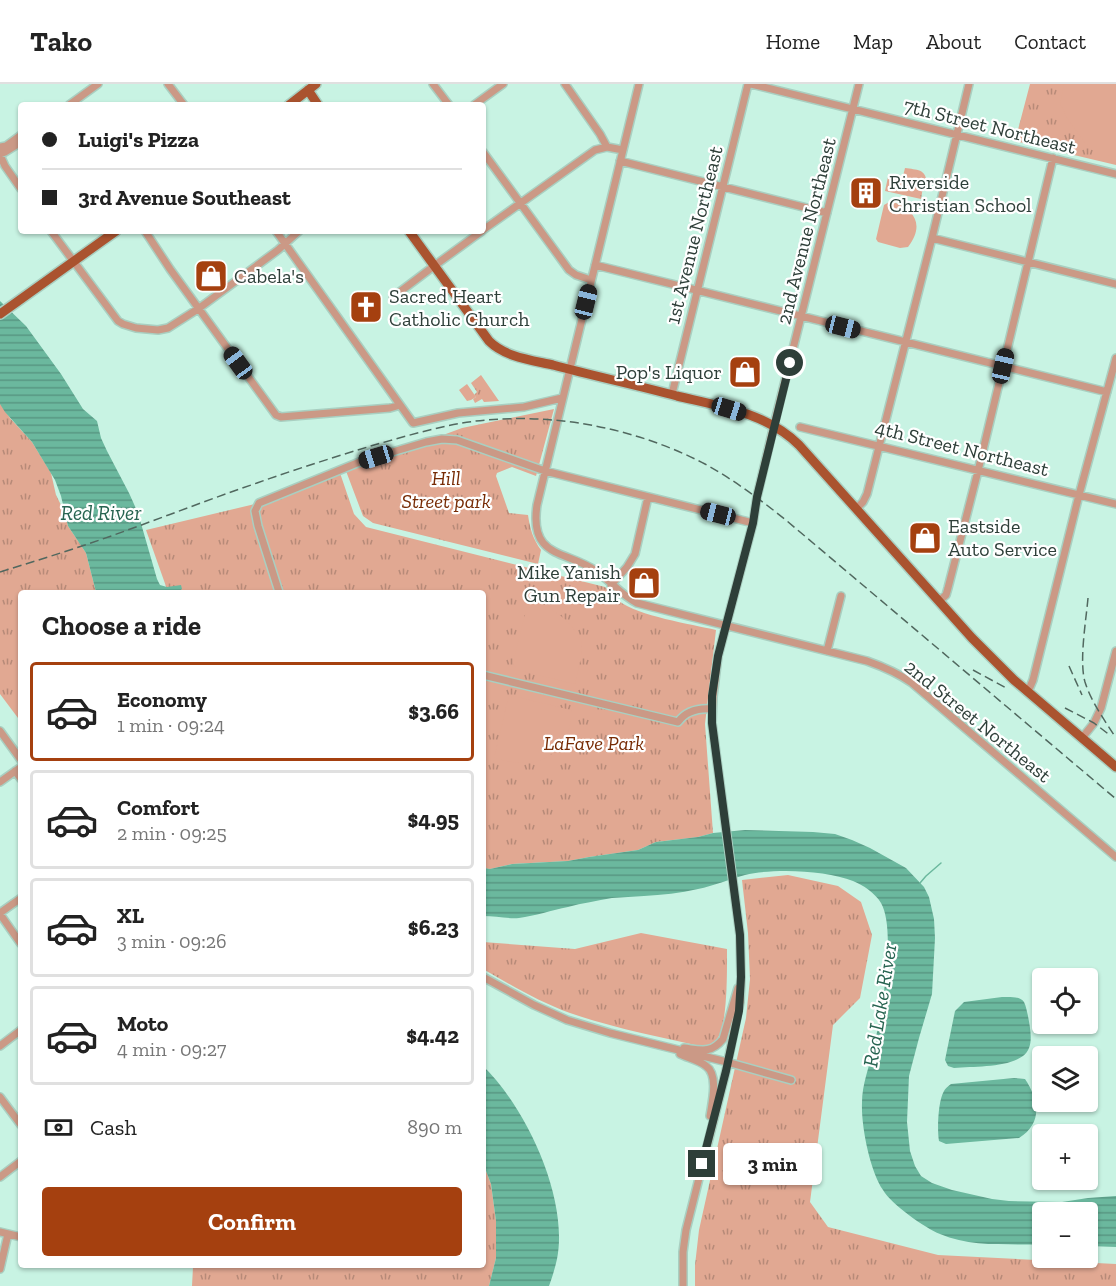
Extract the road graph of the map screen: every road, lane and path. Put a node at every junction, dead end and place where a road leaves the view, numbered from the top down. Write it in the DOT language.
graph roads {
  1 [pos="98,84"];
  2 [pos="168,84"];
  3 [pos="316,84"];
  4 [pos="433,84"];
  5 [pos="503,84"];
  6 [pos="565,84"];
  7 [pos="639,84"];
  8 [pos="749,84"];
  9 [pos="859,84"];
  10 [pos="969,84"];
  11 [pos="305,87"];
  12 [pos="73,102"];
  13 [pos="182,102"];
  14 [pos="292,102"];
  15 [pos="316,102"];
  16 [pos="446,102"];
  17 [pos="478,102"];
  18 [pos="853,110"];
  19 [pos="956,135"];
  20 [pos="18,137"];
  21 [pos="18,144"];
  22 [pos="0,147"];
  23 [pos="607,147"];
  24 [pos="623,150"];
  25 [pos="0,154"];
  26 [pos="486,156"];
  27 [pos="1053,158"];
  28 [pos="620,162"];
  29 [pos="1116,174"];
  30 [pos="18,185"];
  31 [pos="723,186"];
  32 [pos="520,203"];
  33 [pos="827,213"];
  34 [pos="486,227"];
  35 [pos="53,234"];
  36 [pos="112,234"];
  37 [pos="147,234"];
  38 [pos="278,234"];
  39 [pos="296,234"];
  40 [pos="411,234"];
  41 [pos="477,234"];
  42 [pos="932,238"];
  43 [pos="285,244"];
  44 [pos="73,262"];
  45 [pos="1028,262"];
  46 [pos="595,265"];
  47 [pos="434,266"];
  48 [pos="591,280"];
  49 [pos="1116,284"];
  50 [pos="697,291"];
  51 [pos="393,297"];
  52 [pos="198,309"];
  53 [pos="0,314"];
  54 [pos="802,317"];
  55 [pos="906,343"];
  56 [pos="1116,358"];
  57 [pos="1003,366"];
  58 [pos="570,369"];
  59 [pos="1107,392"];
  60 [pos="672,394"];
  61 [pos="562,398"];
  62 [pos="400,405"];
  63 [pos="774,425"];
  64 [pos="800,427"];
  65 [pos="879,446"];
  66 [pos="545,471"];
  67 [pos="978,471"];
  68 [pos="1079,495"];
  69 [pos="648,497"];
  70 [pos="1116,504"];
  71 [pos="856,509"];
  72 [pos="753,523"];
  73 [pos="611,585"];
  74 [pos="278,590"];
  75 [pos="841,596"];
  76 [pos="939,601"];
  77 [pos="726,626"];
  78 [pos="827,651"];
  79 [pos="1116,651"];
  80 [pos="486,676"];
  81 [pos="1026,691"];
  82 [pos="712,710"];
  83 [pos="0,731"];
  84 [pos="1082,738"];
  85 [pos="18,756"];
  86 [pos="1116,767"];
  87 [pos="18,769"];
  88 [pos="0,782"];
  89 [pos="1116,857"];
  90 [pos="18,900"];
  91 [pos="0,913"];
  92 [pos="18,940"];
  93 [pos="486,979"];
  94 [pos="735,1010"];
  95 [pos="18,1032"];
  96 [pos="658,1045"];
  97 [pos="0,1046"];
  98 [pos="728,1062"];
  99 [pos="791,1080"];
  100 [pos="0,1097"];
  101 [pos="18,1121"];
  102 [pos="708,1141"];
  103 [pos="18,1163"];
  104 [pos="0,1177"];
  105 [pos="0,1232"];
  106 [pos="8,1234"];
  107 [pos="18,1236"];
  108 [pos="0,1269"];
  109 [pos="683,1286"];
  1 -- 12 [label="street"];
  2 -- 13 [label="street"];
  3 -- 11 [label="main road"];
  4 -- 16 [label="street"];
  5 -- 17 [label="street"];
  6 -- 23 [label="street"];
  7 -- 24 [label="street"];
  8 -- 18 [label="street, 7th Street Northeast"];
  8 -- 31 [label="street, 1st Avenue Northeast"];
  9 -- 18 [label="street, 2nd Avenue Northeast"];
  10 -- 19 [label="street"];
  11 -- 14 [label="main road"];
  11 -- 15 [label="main road"];
  18 -- 19 [label="street, 7th Street Northeast"];
  18 -- 33 [label="street, 2nd Avenue Northeast"];
  19 -- 27 [label="street, 7th Street Northeast"];
  19 -- 42 [label="street"];
  20 -- 22 [label="street"];
  21 -- 25 [label="street"];
  23 -- 24 [label="street"];
  23 -- 32 [label="street"];
  24 -- 28 [label="street"];
  25 -- 30 [label="street"];
  26 -- 32 [label="street"];
  27 -- 29 [label="street, 7th Street Northeast"];
  27 -- 45 [label="street"];
  28 -- 31 [label="street"];
  28 -- 46 [label="street"];
  31 -- 33 [label="street"];
  31 -- 50 [label="street, 1st Avenue Northeast"];
  32 -- 34 [label="street"];
  32 -- 48 [label="street"];
  33 -- 54 [label="street, 2nd Avenue Northeast"];
  35 -- 44 [label="street"];
  36 -- 44 [label="main road"];
  37 -- 52 [label="street"];
  38 -- 43 [label="street"];
  39 -- 43 [label="street"];
  40 -- 47 [label="main road"];
  41 -- 47 [label="street"];
  42 -- 45 [label="street"];
  42 -- 55 [label="street"];
  43 -- 52 [label="street"];
  43 -- 62 [label="street"];
  44 -- 52 [label="street"];
  44 -- 53 [label="main road"];
  45 -- 49 [label="street"];
  45 -- 57 [label="street"];
  46 -- 48 [label="street"];
  46 -- 50 [label="street"];
  47 -- 51 [label="street"];
  47 -- 58 [label="main road"];
  48 -- 58 [label="street"];
  50 -- 54 [label="street"];
  50 -- 60 [label="street, 1st Avenue Northeast"];
  52 -- 62 [label="street"];
  54 -- 55 [label="street"];
  54 -- 63 [label="street, 2nd Avenue Northeast"];
  55 -- 57 [label="street"];
  55 -- 65 [label="street"];
  56 -- 59 [label="street"];
  57 -- 59 [label="street"];
  57 -- 67 [label="street"];
  58 -- 60 [label="main road"];
  58 -- 61 [label="street"];
  59 -- 68 [label="street"];
  60 -- 63 [label="main road"];
  61 -- 62 [label="street"];
  61 -- 66 [label="street"];
  63 -- 71 [label="main road"];
  63 -- 72 [label="street, 2nd Avenue Northeast"];
  64 -- 65 [label="street, 4th Street Northeast"];
  65 -- 67 [label="street, 4th Street Northeast"];
  65 -- 71 [label="street"];
  66 -- 69 [label="street"];
  66 -- 73 [label="street, 2nd Street Northeast"];
  66 -- 74 [label="street"];
  67 -- 68 [label="street, 4th Street Northeast"];
  67 -- 76 [label="street"];
  68 -- 70 [label="street, 4th Street Northeast"];
  68 -- 81 [label="street"];
  69 -- 72 [label="street"];
  69 -- 73 [label="street"];
  71 -- 76 [label="main road"];
  72 -- 77 [label="street, 2nd Avenue Northeast"];
  73 -- 77 [label="street, 2nd Street Northeast"];
  75 -- 78 [label="street"];
  76 -- 81 [label="main road"];
  77 -- 78 [label="street, 2nd Street Northeast"];
  77 -- 82 [label="street, 2nd Avenue Northeast"];
  78 -- 89 [label="street, 2nd Street Northeast"];
  79 -- 84 [label="street"];
  80 -- 82 [label="street"];
  81 -- 84 [label="main road"];
  82 -- 94 [label="street, 2nd Avenue Northeast"];
  83 -- 85 [label="street"];
  84 -- 86 [label="main road"];
  87 -- 88 [label="street"];
  90 -- 91 [label="street"];
  91 -- 92 [label="street"];
  93 -- 96 [label="street"];
  94 -- 96 [label="street"];
  94 -- 98 [label="street"];
  95 -- 97 [label="street"];
  96 -- 98 [label="street"];
  96 -- 102 [label="street"];
  98 -- 99 [label="street"];
  98 -- 102 [label="street"];
  100 -- 101 [label="street"];
  102 -- 109 [label="street"];
  103 -- 104 [label="street"];
  105 -- 106 [label="street"];
  106 -- 107 [label="street"];
  106 -- 108 [label="street"];
}
